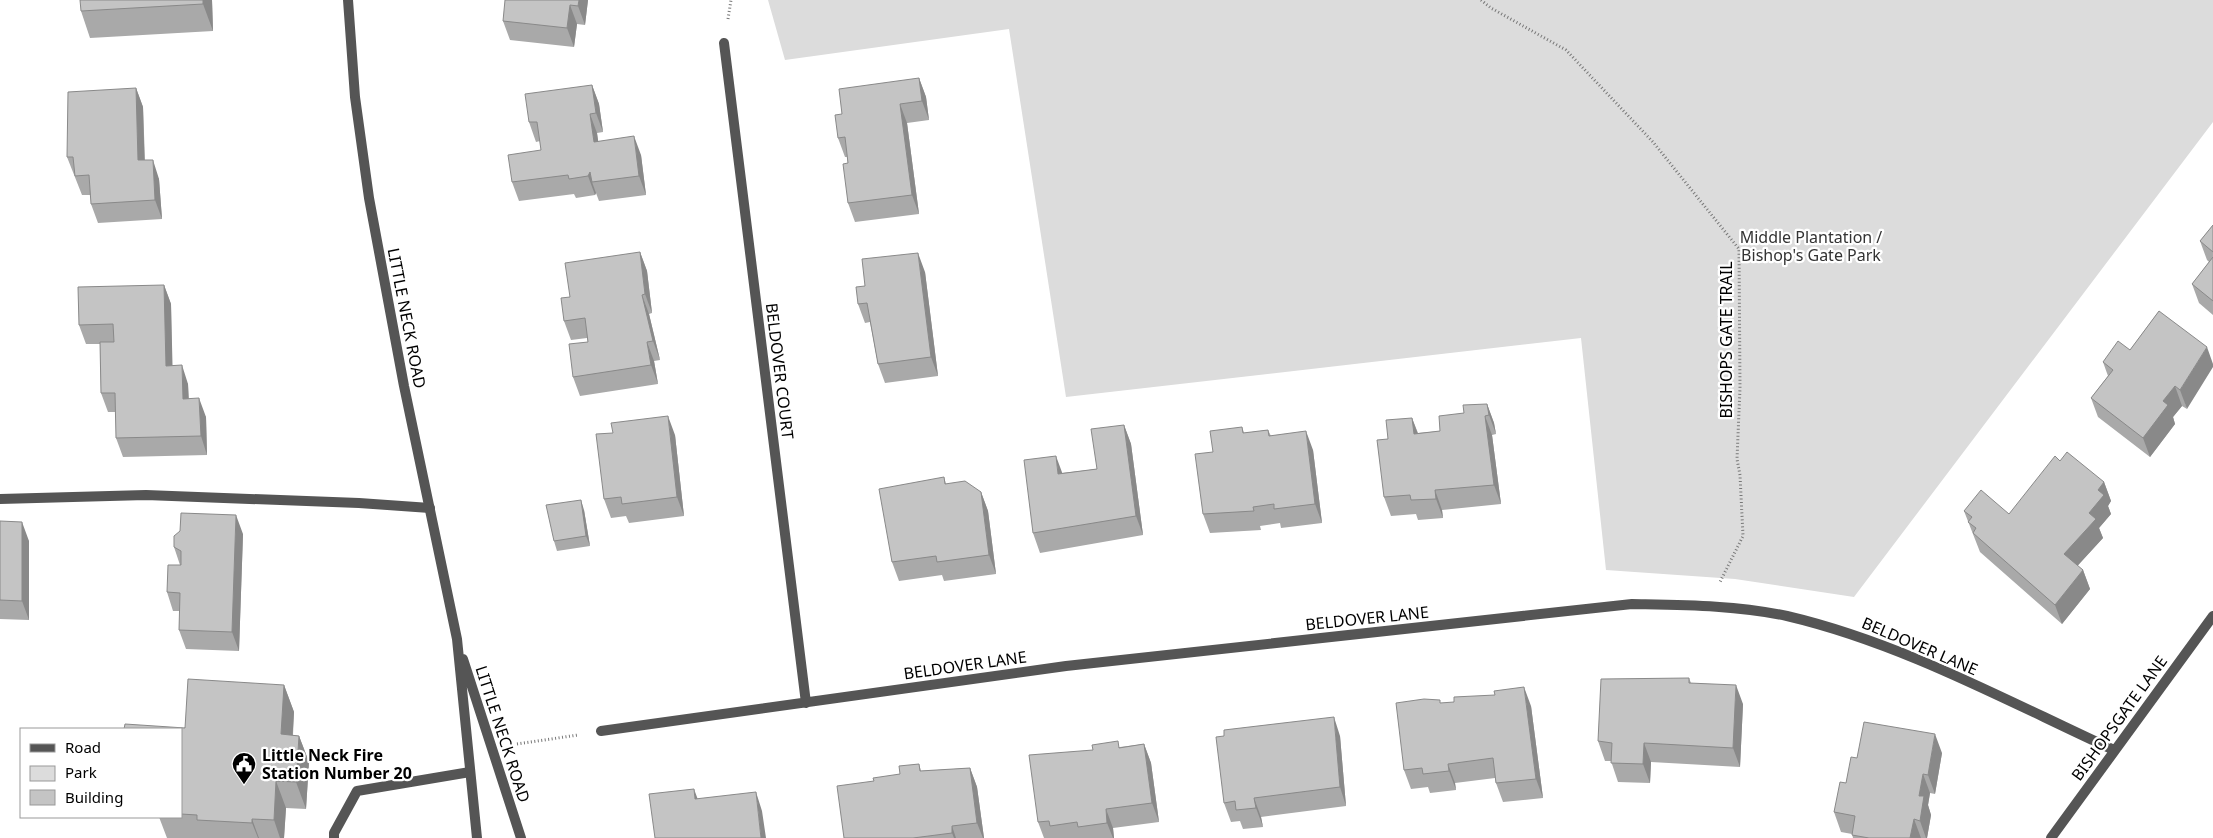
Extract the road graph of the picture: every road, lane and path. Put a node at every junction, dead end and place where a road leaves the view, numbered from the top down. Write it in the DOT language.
graph roads {
  1 [pos="348,0"];
  2 [pos="1481,0"];
  3 [pos="724,43"];
  4 [pos="0,499"];
  5 [pos="430,508"];
  6 [pos="1709,606"];
  7 [pos="2213,616"];
  8 [pos="457,639"];
  9 [pos="806,703"];
  10 [pos="601,731"];
  11 [pos="492,748"];
  12 [pos="2114,750"];
  13 [pos="470,772"];
  14 [pos="334,838"];
  15 [pos="477,838"];
  16 [pos="521,838"];
  17 [pos="2051,838"];
  1 -- 5 [label="street, LITTLE NECK ROAD"];
  2 -- 6 [label="path, BISHOPS GATE TRAIL"];
  3 -- 9 [label="street, BELDOVER COURT"];
  4 -- 5 [label="street"];
  5 -- 8 [label="street, LITTLE NECK ROAD"];
  6 -- 9 [label="street, BELDOVER LANE"];
  6 -- 12 [label="street, BELDOVER LANE"];
  7 -- 12 [label="street, BISHOPSGATE LANE"];
  8 -- 11 [label="street, LITTLE NECK ROAD"];
  8 -- 13 [label="street, LITTLE NECK ROAD"];
  9 -- 10 [label="street, BELDOVER LANE"];
  10 -- 11 [label="path"];
  11 -- 16 [label="street, LITTLE NECK ROAD"];
  12 -- 17 [label="street, BISHOPSGATE LANE"];
  13 -- 14 [label="street"];
  13 -- 15 [label="street, LITTLE NECK ROAD"];
}
